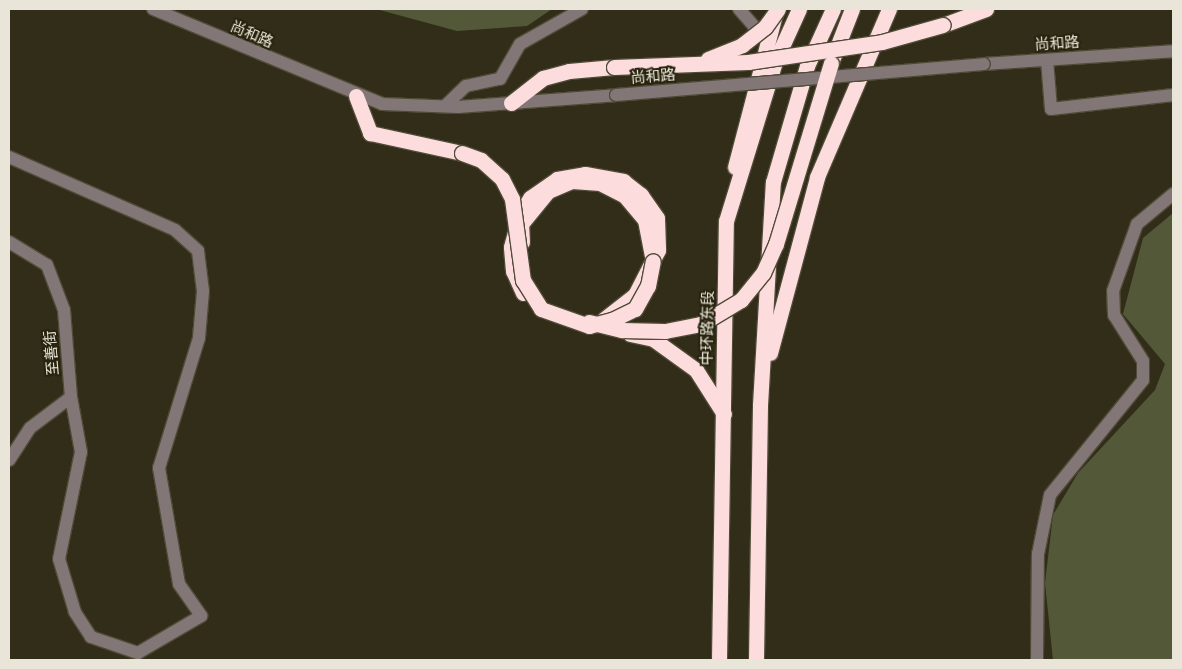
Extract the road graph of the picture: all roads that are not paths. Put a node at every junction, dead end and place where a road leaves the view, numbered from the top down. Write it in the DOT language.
graph roads {
  1 [pos="153,9"];
  2 [pos="582,9"];
  3 [pos="739,9"];
  4 [pos="778,9"];
  5 [pos="799,9"];
  6 [pos="832,9"];
  7 [pos="852,9"];
  8 [pos="889,9"];
  9 [pos="986,9"];
  10 [pos="767,39"];
  11 [pos="1173,51"];
  12 [pos="1047,60"];
  13 [pos="691,64"];
  14 [pos="1173,95"];
  15 [pos="356,96"];
  16 [pos="511,103"];
  17 [pos="445,106"];
  18 [pos="9,157"];
  19 [pos="1173,194"];
  20 [pos="726,221"];
  21 [pos="9,242"];
  22 [pos="589,322"];
  23 [pos="762,383"];
  24 [pos="71,397"];
  25 [pos="724,414"];
  26 [pos="9,460"];
  27 [pos="719,660"];
  28 [pos="756,660"];
  29 [pos="1037,660"];
  1 -- 15 [label="street, 尚和路"];
  2 -- 17 [label="street"];
  3 -- 10 [label="street"];
  4 -- 10 [label="highway"];
  4 -- 13 [label="highway, bridge"];
  5 -- 20 [label="highway, 中环路东段"];
  6 -- 23 [label="highway"];
  7 -- 22 [label="highway, bridge"];
  8 -- 23 [label="highway"];
  9 -- 13 [label="highway, bridge"];
  10 -- 20 [label="highway"];
  11 -- 12 [label="street, 尚和路"];
  12 -- 14 [label="street"];
  12 -- 16 [label="street, 尚和路, bridge"];
  13 -- 16 [label="highway, bridge"];
  15 -- 17 [label="street, 尚和路"];
  15 -- 22 [label="highway, bridge"];
  16 -- 17 [label="street, 尚和路"];
  18 -- 24 [label="street, 至善街"];
  19 -- 29 [label="street"];
  20 -- 25 [label="highway, 中环路东段"];
  21 -- 24 [label="street, 至善街"];
  22 -- 25 [label="highway"];
  23 -- 28 [label="highway"];
  24 -- 26 [label="street"];
  25 -- 27 [label="highway, 中环路东段"];
}
